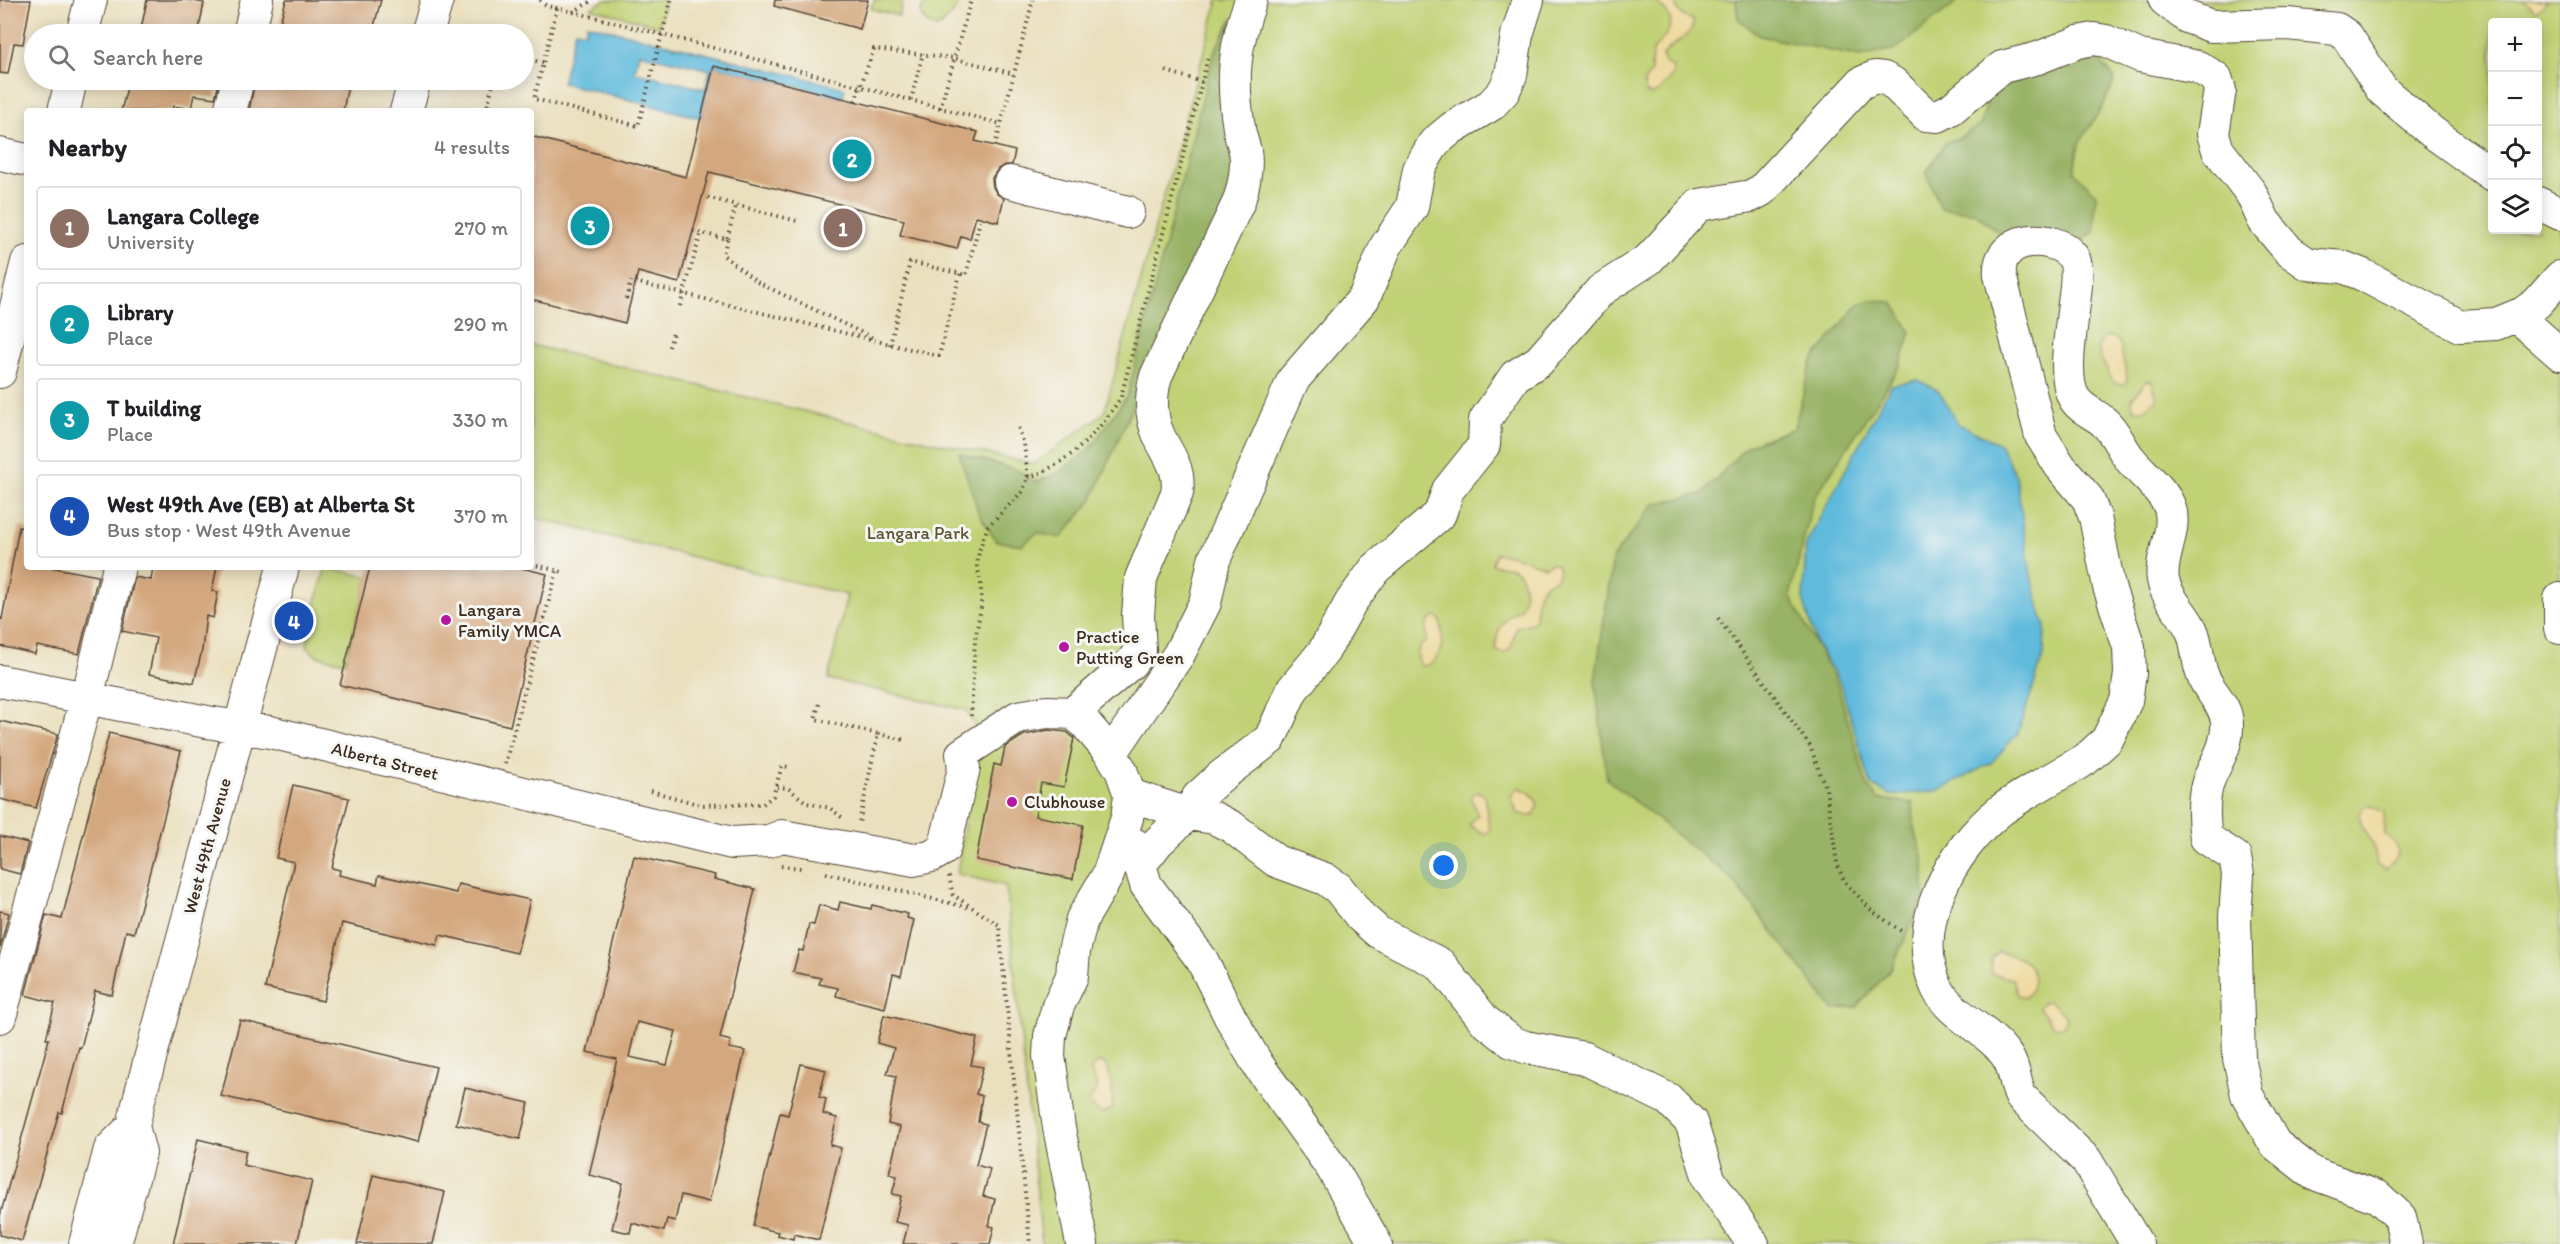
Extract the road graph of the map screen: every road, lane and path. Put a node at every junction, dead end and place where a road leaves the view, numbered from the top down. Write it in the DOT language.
graph roads {
  1 [pos="91,0"];
  2 [pos="257,0"];
  3 [pos="437,0"];
  4 [pos="540,0"];
  5 [pos="593,0"];
  6 [pos="671,0"];
  7 [pos="971,0"];
  8 [pos="1033,0"];
  9 [pos="1251,0"];
  10 [pos="1528,0"];
  11 [pos="2165,0"];
  12 [pos="557,8"];
  13 [pos="573,12"];
  14 [pos="85,24"];
  15 [pos="251,24"];
  16 [pos="430,24"];
  17 [pos="661,35"];
  18 [pos="1211,48"];
  19 [pos="923,53"];
  20 [pos="954,58"];
  21 [pos="534,61"];
  22 [pos="543,63"];
  23 [pos="1166,70"];
  24 [pos="1014,74"];
  25 [pos="1202,82"];
  26 [pos="858,86"];
  27 [pos="69,90"];
  28 [pos="235,90"];
  29 [pos="412,90"];
  30 [pos="491,90"];
  31 [pos="911,100"];
  32 [pos="855,101"];
  33 [pos="65,108"];
  34 [pos="231,108"];
  35 [pos="407,108"];
  36 [pos="487,108"];
  37 [pos="940,108"];
  38 [pos="1001,123"];
  39 [pos="995,146"];
  40 [pos="0,154"];
  41 [pos="24,158"];
  42 [pos="2488,171"];
  43 [pos="1010,182"];
  44 [pos="702,196"];
  45 [pos="736,205"];
  46 [pos="2542,205"];
  47 [pos="1128,212"];
  48 [pos="2560,214"];
  49 [pos="981,217"];
  50 [pos="797,221"];
  51 [pos="693,231"];
  52 [pos="701,233"];
  53 [pos="727,239"];
  54 [pos="24,274"];
  55 [pos="960,274"];
  56 [pos="2560,277"];
  57 [pos="683,294"];
  58 [pos="626,299"];
  59 [pos="680,306"];
  60 [pos="2523,313"];
  61 [pos="674,330"];
  62 [pos="883,343"];
  63 [pos="890,345"];
  64 [pos="669,347"];
  65 [pos="2560,354"];
  66 [pos="0,372"];
  67 [pos="1018,426"];
  68 [pos="1028,478"];
  69 [pos="534,565"];
  70 [pos="118,570"];
  71 [pos="282,570"];
  72 [pos="557,571"];
  73 [pos="563,572"];
  74 [pos="2560,599"];
  75 [pos="1718,618"];
  76 [pos="2560,628"];
  77 [pos="0,681"];
  78 [pos="86,698"];
  79 [pos="819,705"];
  80 [pos="1073,713"];
  81 [pos="239,727"];
  82 [pos="878,734"];
  83 [pos="905,740"];
  84 [pos="962,754"];
  85 [pos="1111,754"];
  86 [pos="789,767"];
  87 [pos="504,770"];
  88 [pos="777,787"];
  89 [pos="651,791"];
  90 [pos="1128,806"];
  91 [pos="1188,814"];
  92 [pos="858,824"];
  93 [pos="868,827"];
  94 [pos="944,849"];
  95 [pos="775,854"];
  96 [pos="1140,865"];
  97 [pos="809,869"];
  98 [pos="820,872"];
  99 [pos="973,909"];
  100 [pos="1930,958"];
  101 [pos="0,1017"];
  102 [pos="133,1126"];
  103 [pos="85,1244"];
  104 [pos="115,1244"];
  105 [pos="1030,1244"];
  106 [pos="1082,1244"];
  107 [pos="1376,1244"];
  108 [pos="1753,1244"];
  109 [pos="2137,1244"];
  110 [pos="2406,1244"];
  1 -- 14 [label="street"];
  2 -- 15 [label="street"];
  3 -- 16 [label="street"];
  4 -- 12 [label="path"];
  5 -- 13 [label="path"];
  6 -- 17 [label="path"];
  7 -- 20 [label="path"];
  8 -- 24 [label="path"];
  9 -- 80 [label="street"];
  10 -- 85 [label="street"];
  11 -- 42 [label="street"];
  12 -- 13 [label="path"];
  12 -- 22 [label="path"];
  13 -- 17 [label="path"];
  17 -- 22 [label="path"];
  17 -- 26 [label="path"];
  18 -- 25 [label="path"];
  19 -- 20 [label="path"];
  19 -- 26 [label="path"];
  19 -- 31 [label="path"];
  20 -- 24 [label="path"];
  20 -- 37 [label="path"];
  21 -- 22 [label="path"];
  23 -- 25 [label="path"];
  24 -- 38 [label="path"];
  25 -- 68 [label="path"];
  26 -- 31 [label="path"];
  26 -- 32 [label="path"];
  27 -- 33 [label="street"];
  28 -- 34 [label="street"];
  29 -- 35 [label="street"];
  30 -- 36 [label="path"];
  31 -- 37 [label="path"];
  37 -- 38 [label="path"];
  38 -- 39 [label="path"];
  40 -- 41 [label="street"];
  43 -- 47 [label="street"];
  44 -- 45 [label="path"];
  45 -- 50 [label="path"];
  45 -- 53 [label="path"];
  46 -- 48 [label="street"];
  49 -- 55 [label="path"];
  51 -- 52 [label="path"];
  52 -- 53 [label="path"];
  52 -- 57 [label="path"];
  53 -- 62 [label="path"];
  54 -- 66 [label="street"];
  55 -- 63 [label="path"];
  55 -- 63 [label="path"];
  56 -- 60 [label="street"];
  57 -- 58 [label="path"];
  57 -- 59 [label="path"];
  57 -- 62 [label="path"];
  60 -- 65 [label="street"];
  60 -- 91 [label="street"];
  61 -- 64 [label="path"];
  62 -- 63 [label="path"];
  67 -- 68 [label="path"];
  68 -- 84 [label="path"];
  69 -- 72 [label="path"];
  70 -- 78 [label="street"];
  71 -- 81 [label="street, West 49th Avenue"];
  72 -- 73 [label="path"];
  72 -- 87 [label="path"];
  74 -- 76 [label="street"];
  75 -- 100 [label="path"];
  77 -- 78 [label="street, Alberta Street"];
  78 -- 81 [label="street, Alberta Street"];
  78 -- 101 [label="street"];
  79 -- 82 [label="path"];
  80 -- 84 [label="street"];
  80 -- 85 [label="street"];
  81 -- 95 [label="street, Alberta Street"];
  81 -- 102 [label="street, West 49th Avenue"];
  82 -- 83 [label="path"];
  82 -- 92 [label="path"];
  84 -- 94 [label="street"];
  85 -- 90 [label="street"];
  86 -- 88 [label="path"];
  88 -- 89 [label="path"];
  88 -- 92 [label="path"];
  90 -- 91 [label="street"];
  90 -- 96 [label="street"];
  90 -- 106 [label="street"];
  91 -- 96 [label="street"];
  91 -- 108 [label="street"];
  92 -- 93 [label="path"];
  94 -- 95 [label="street, Alberta Street"];
  94 -- 99 [label="path"];
  95 -- 97 [label="path"];
  96 -- 107 [label="street"];
  98 -- 99 [label="path"];
  99 -- 105 [label="path"];
  100 -- 109 [label="street"];
  100 -- 110 [label="street"];
  102 -- 103 [label="street"];
  102 -- 104 [label="street, West 49th Avenue"];
}
